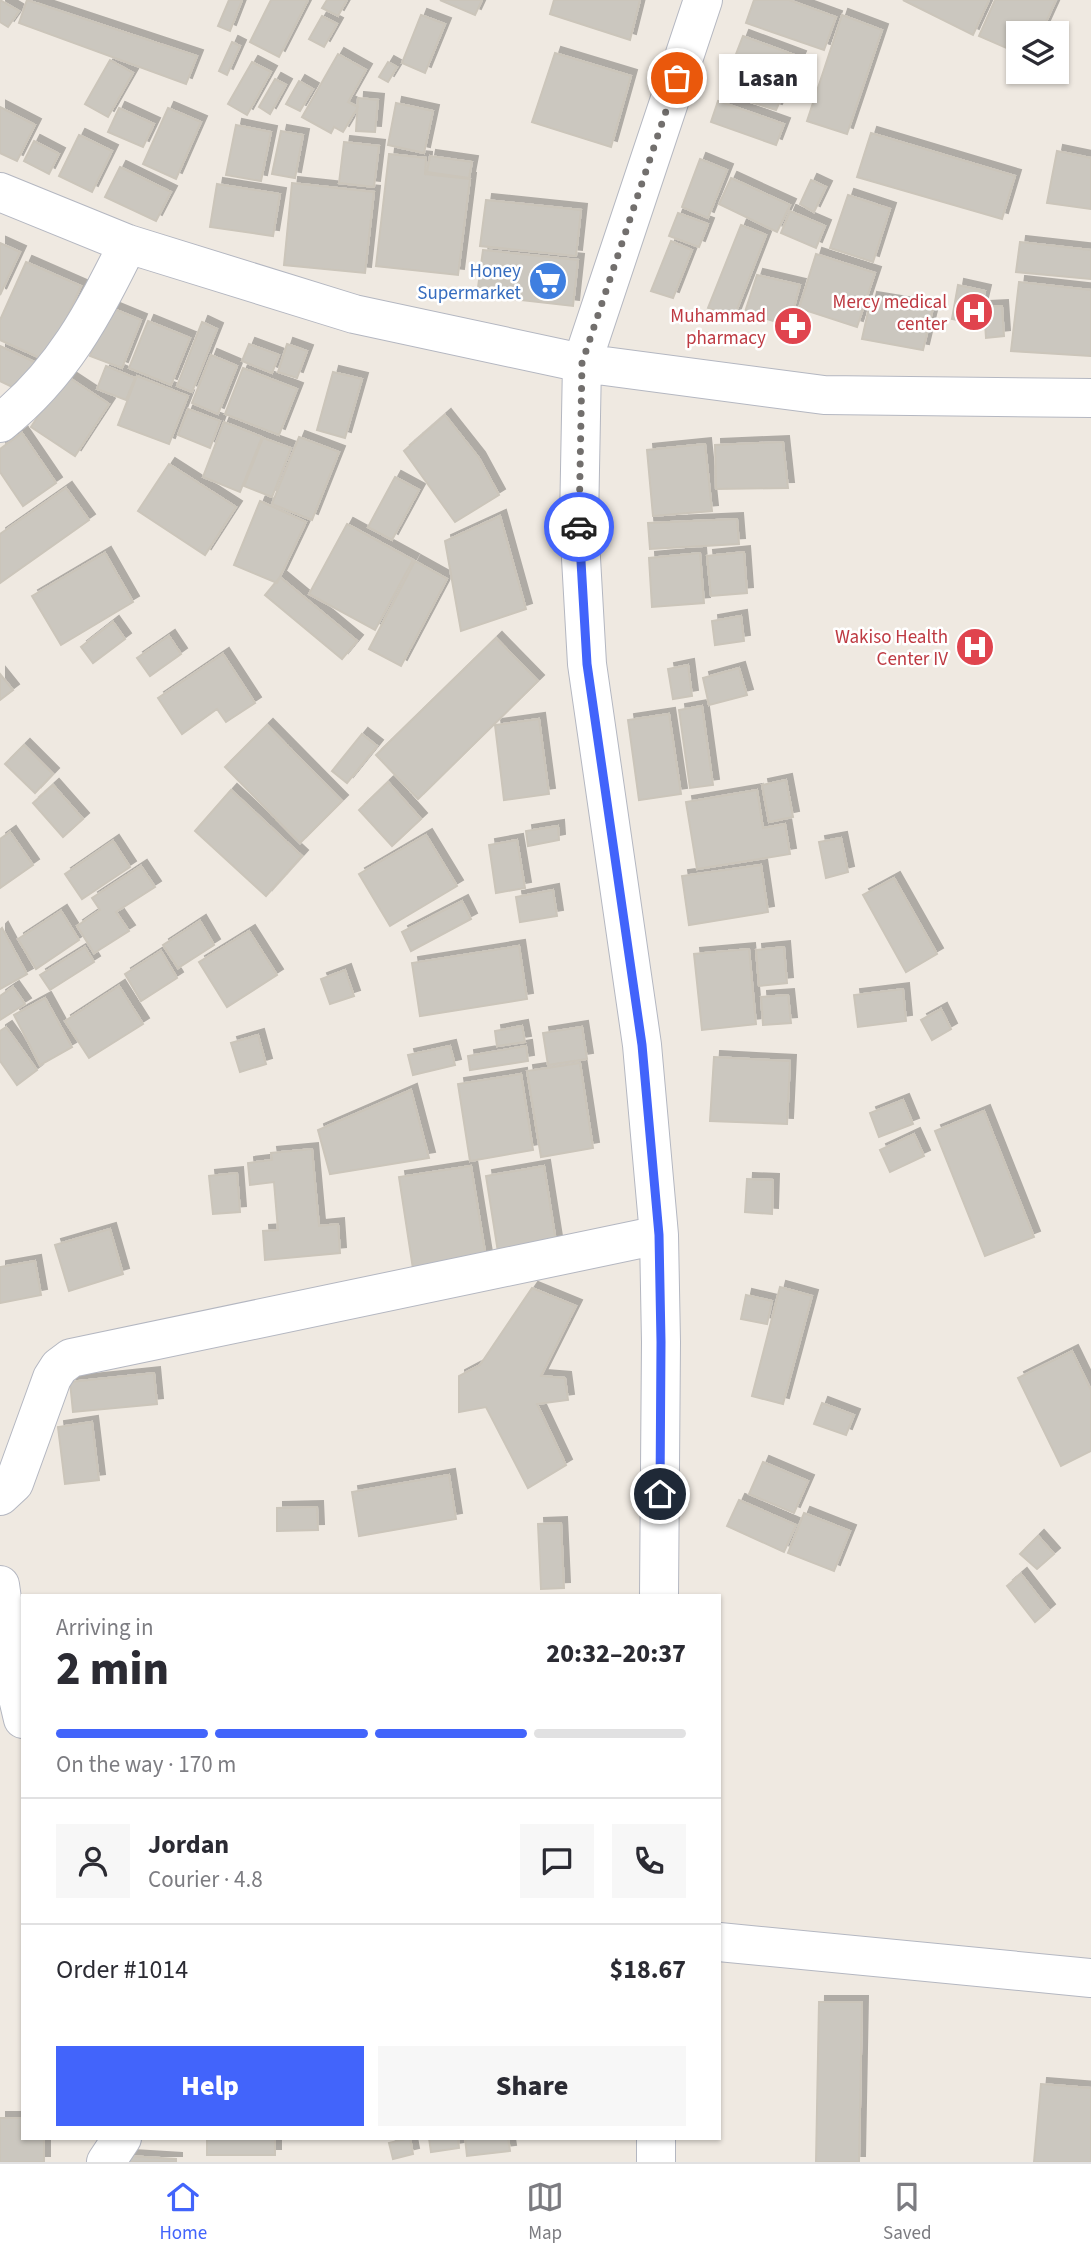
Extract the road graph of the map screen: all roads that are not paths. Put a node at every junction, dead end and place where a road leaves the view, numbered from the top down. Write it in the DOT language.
graph roads {
  1 [pos="703,0"];
  2 [pos="0,192"];
  3 [pos="128,244"];
  4 [pos="582,363"];
  5 [pos="1091,398"];
  6 [pos="0,423"];
  7 [pos="659,1235"];
  8 [pos="0,1496"];
  9 [pos="0,1585"];
  10 [pos="659,1594"];
  11 [pos="21,1711"];
  12 [pos="721,1941"];
  13 [pos="1091,1978"];
  14 [pos="121,2140"];
  15 [pos="656,2140"];
  16 [pos="106,2162"];
  17 [pos="656,2162"];
  1 -- 4 [label="street"];
  2 -- 3 [label="street"];
  3 -- 4 [label="street"];
  3 -- 6 [label="street"];
  4 -- 5 [label="street"];
  4 -- 7 [label="street"];
  7 -- 8 [label="street"];
  7 -- 10 [label="street"];
  9 -- 11 [label="street"];
  12 -- 13 [label="street"];
  14 -- 16 [label="street"];
  15 -- 17 [label="street"];
}
